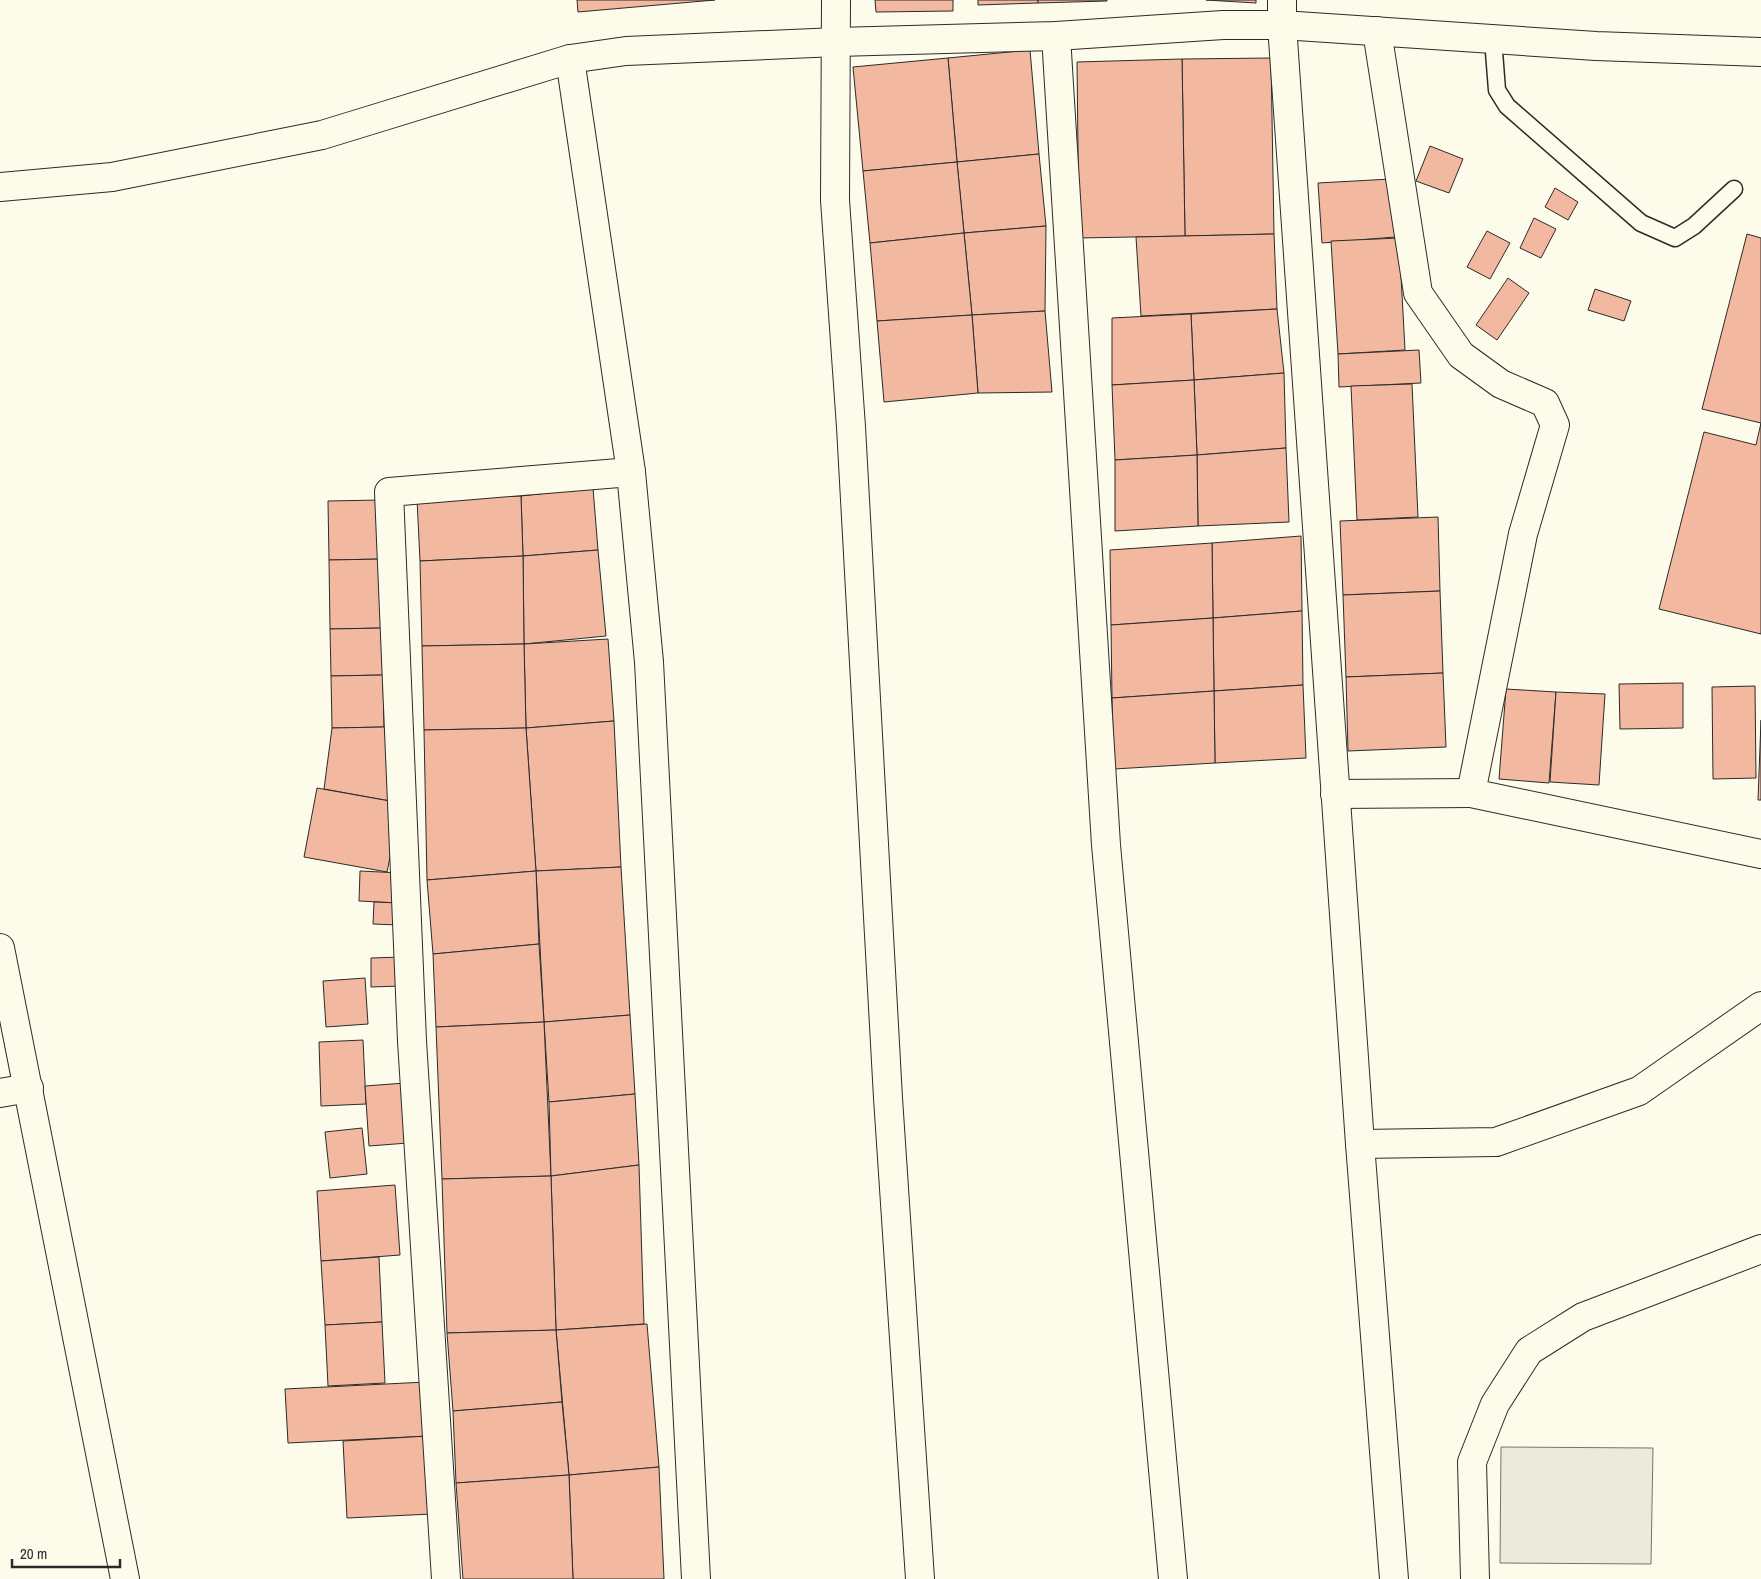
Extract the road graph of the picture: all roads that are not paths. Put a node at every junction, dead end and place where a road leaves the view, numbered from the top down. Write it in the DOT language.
graph roads {
  1 [pos="836,0"];
  2 [pos="1282,12"];
  3 [pos="1377,31"];
  4 [pos="1056,36"];
  5 [pos="1493,40"];
  6 [pos="837,42"];
  7 [pos="1761,52"];
  8 [pos="570,58"];
  9 [pos="0,187"];
  10 [pos="1734,190"];
  11 [pos="631,472"];
  12 [pos="1471,793"];
  13 [pos="1335,794"];
  14 [pos="1761,854"];
  15 [pos="0,948"];
  16 [pos="1761,1006"];
  17 [pos="29,1088"];
  18 [pos="0,1094"];
  19 [pos="1360,1144"];
  20 [pos="1761,1249"];
  21 [pos="125,1579"];
  22 [pos="446,1579"];
  23 [pos="696,1579"];
  24 [pos="920,1579"];
  25 [pos="1173,1579"];
  26 [pos="1394,1579"];
  27 [pos="1475,1579"];
  1 -- 6 [label="street"];
  2 -- 3 [label="street"];
  2 -- 4 [label="street"];
  2 -- 13 [label="street"];
  3 -- 5 [label="street"];
  3 -- 12 [label="street"];
  4 -- 6 [label="street"];
  4 -- 25 [label="street"];
  5 -- 7 [label="street"];
  5 -- 10 [label="lane"];
  6 -- 8 [label="street"];
  6 -- 24 [label="street"];
  8 -- 9 [label="street"];
  8 -- 11 [label="street"];
  11 -- 22 [label="street"];
  11 -- 23 [label="street"];
  12 -- 13 [label="street"];
  12 -- 14 [label="street"];
  13 -- 19 [label="street"];
  15 -- 17 [label="street"];
  16 -- 19 [label="street"];
  17 -- 18 [label="street"];
  17 -- 21 [label="street"];
  19 -- 26 [label="street"];
  20 -- 27 [label="street"];
}
